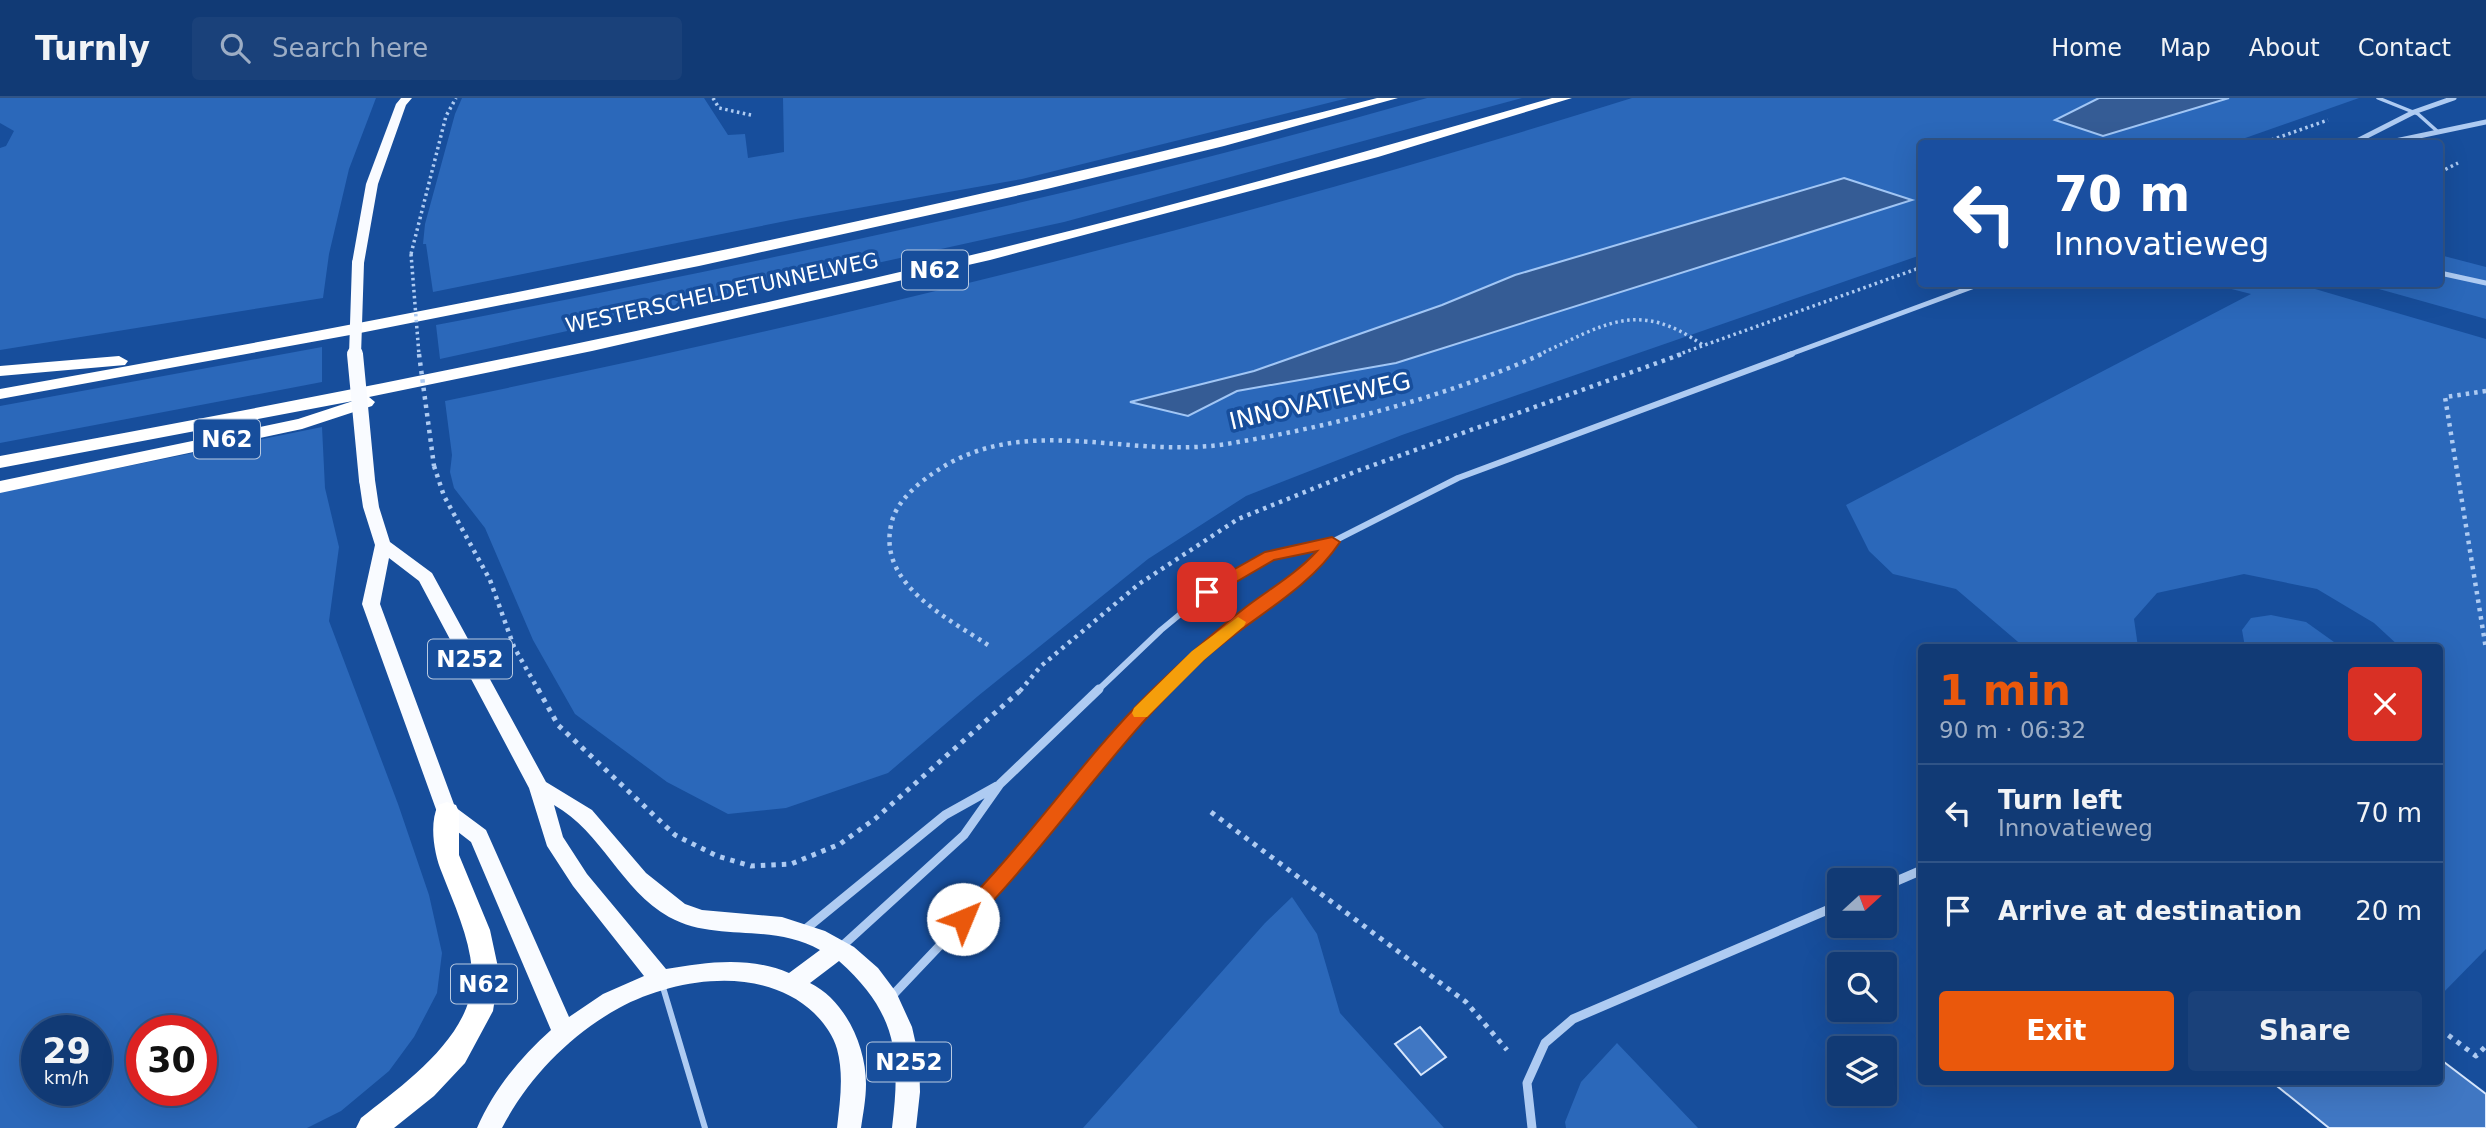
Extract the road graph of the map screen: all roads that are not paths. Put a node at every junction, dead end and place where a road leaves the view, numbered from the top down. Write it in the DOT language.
graph roads {
  1 [pos="1392,98"];
  2 [pos="1566,98"];
  3 [pos="2378,98"];
  4 [pos="2454,98"];
  5 [pos="403,100"];
  6 [pos="2414,112"];
  7 [pos="2486,122"];
  8 [pos="2437,131"];
  9 [pos="2359,140"];
  10 [pos="2398,140"];
  11 [pos="2443,274"];
  12 [pos="2486,283"];
  13 [pos="1972,287"];
  14 [pos="226,354"];
  15 [pos="0,371"];
  16 [pos="450,374"];
  17 [pos="0,394"];
  18 [pos="0,462"];
  19 [pos="0,487"];
  20 [pos="1332,542"];
  21 [pos="383,545"];
  22 [pos="1000,784"];
  23 [pos="539,788"];
  24 [pos="447,812"];
  25 [pos="1918,872"];
  26 [pos="1897,881"];
  27 [pos="1827,910"];
  28 [pos="801,933"];
  29 [pos="838,950"];
  30 [pos="661,980"];
  31 [pos="792,983"];
  32 [pos="890,999"];
  33 [pos="565,1035"];
  34 [pos="371,1128"];
  35 [pos="489,1128"];
  36 [pos="705,1128"];
  37 [pos="849,1128"];
  38 [pos="904,1128"];
  39 [pos="1532,1128"];
  1 -- 14 [label="highway, WESTERSCHELDETUNNELWEG / N62"];
  2 -- 16 [label="highway, WESTERSCHELDETUNNELWEG / N62"];
  3 -- 6 [label="lane"];
  4 -- 6 [label="street"];
  5 -- 21 [label="main road, N252, bridge"];
  6 -- 8 [label="lane"];
  6 -- 9 [label="street"];
  7 -- 8 [label="street"];
  8 -- 10 [label="street"];
  11 -- 12 [label="street"];
  13 -- 20 [label="street"];
  14 -- 15 [label="highway, N62"];
  14 -- 17 [label="highway, WESTERSCHELDETUNNELWEG / N62"];
  16 -- 18 [label="highway, WESTERSCHELDETUNNELWEG / N62"];
  16 -- 19 [label="highway, N62"];
  20 -- 22 [label="street"];
  20 -- 32 [label="street"];
  21 -- 23 [label="main road, N252"];
  21 -- 24 [label="main road, N252"];
  22 -- 28 [label="street"];
  22 -- 29 [label="street"];
  23 -- 28 [label="main road, N252"];
  23 -- 30 [label="main road, N252"];
  24 -- 33 [label="main road"];
  24 -- 34 [label="highway, N62"];
  25 -- 26 [label="street"];
  27 -- 39 [label="street"];
  28 -- 29 [label="main road, N252"];
  29 -- 31 [label="main road"];
  29 -- 32 [label="main road, N252"];
  30 -- 31 [label="main road, N252"];
  30 -- 33 [label="main road, N252"];
  30 -- 36 [label="lane"];
  31 -- 37 [label="main road, N252"];
  32 -- 38 [label="main road, N252"];
  33 -- 35 [label="main road, N252"];
}
